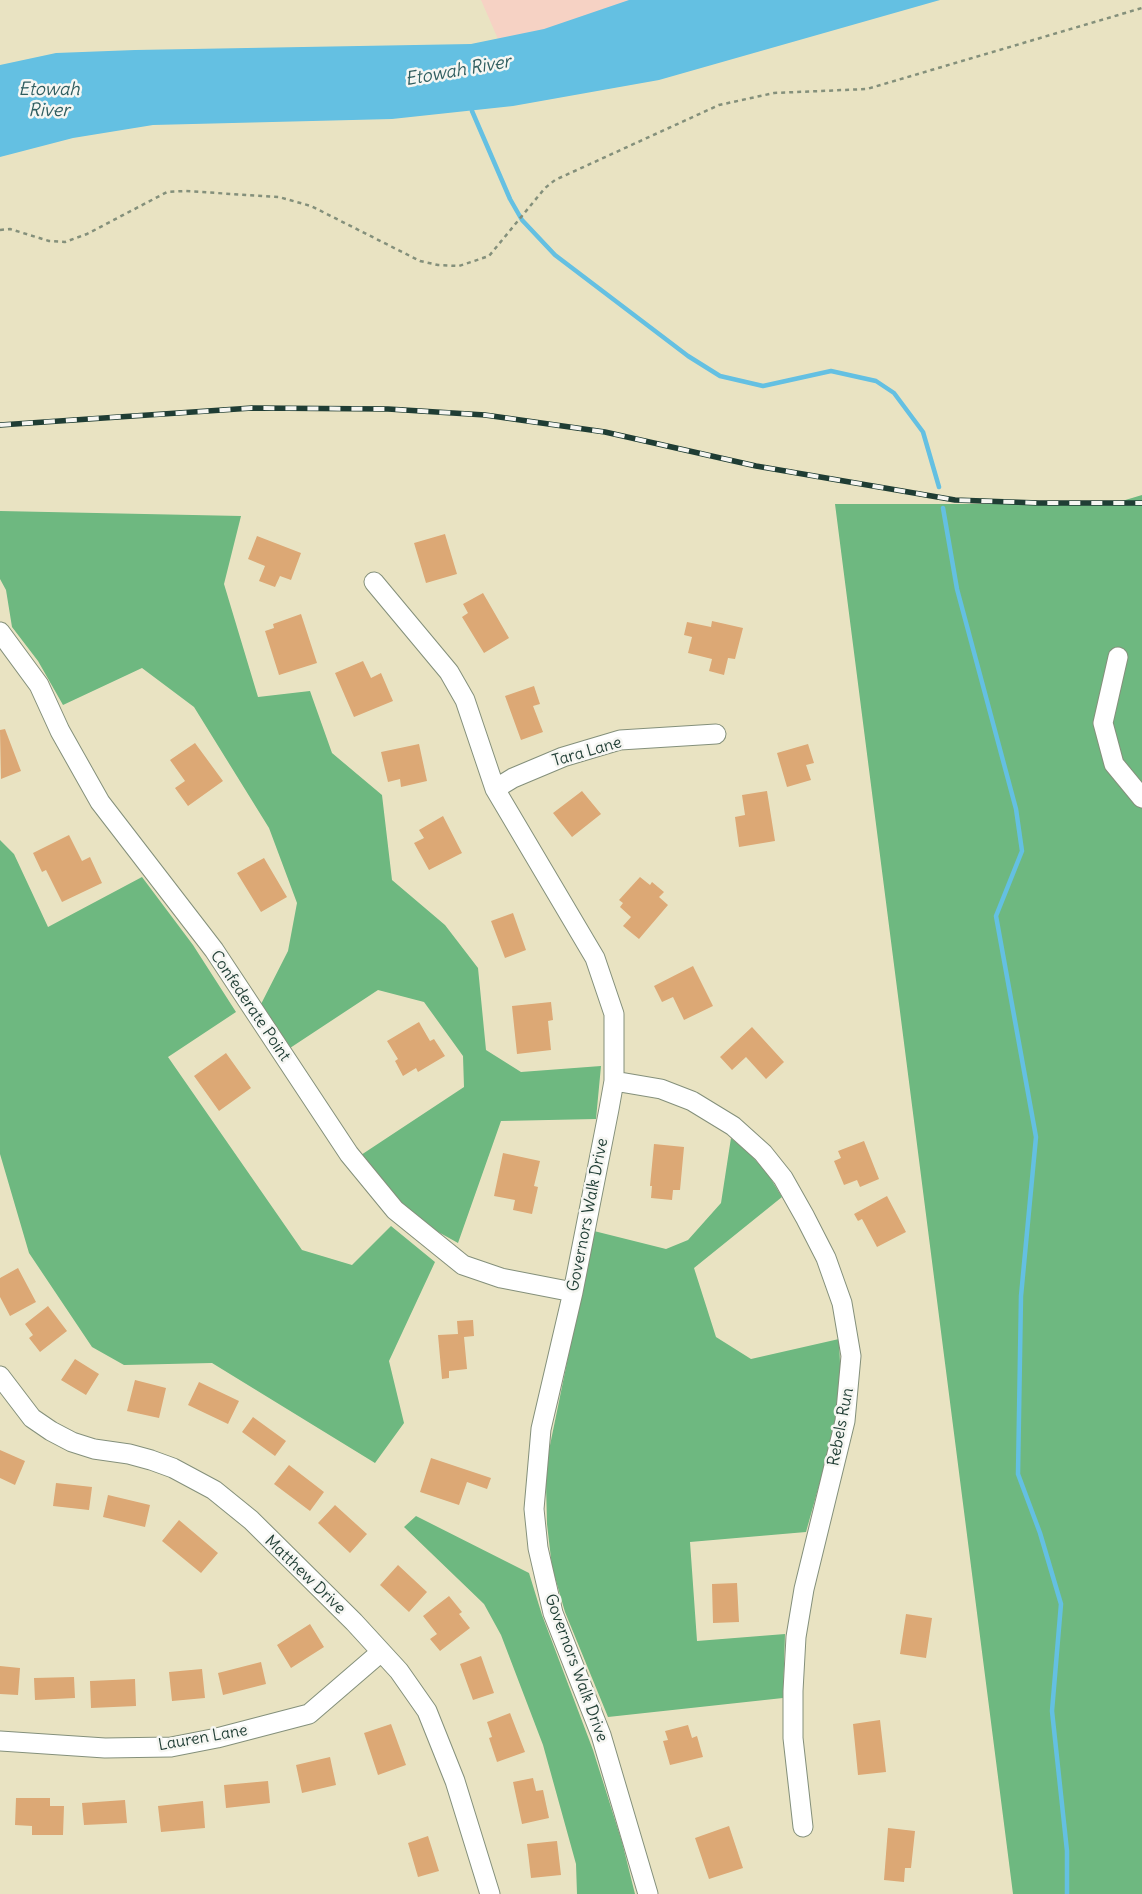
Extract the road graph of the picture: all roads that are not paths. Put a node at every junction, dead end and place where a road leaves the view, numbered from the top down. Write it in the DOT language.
graph roads {
  1 [pos="374,582"];
  2 [pos="0,632"];
  3 [pos="1118,658"];
  4 [pos="716,734"];
  5 [pos="494,789"];
  6 [pos="1142,798"];
  7 [pos="614,1081"];
  8 [pos="573,1292"];
  9 [pos="0,1376"];
  10 [pos="381,1652"];
  11 [pos="0,1741"];
  12 [pos="803,1827"];
  13 [pos="490,1894"];
  14 [pos="648,1894"];
  1 -- 5 [label="street, Governors Walk Drive"];
  2 -- 8 [label="street, Confederate Point"];
  3 -- 6 [label="street"];
  4 -- 5 [label="street, Tara Lane"];
  5 -- 7 [label="street, Governors Walk Drive"];
  7 -- 8 [label="street, Governors Walk Drive"];
  7 -- 12 [label="street, Rebels Run"];
  8 -- 14 [label="street, Governors Walk Drive"];
  9 -- 10 [label="street, Matthew Drive"];
  10 -- 11 [label="street, Lauren Lane"];
  10 -- 13 [label="street, Matthew Drive"];
}
